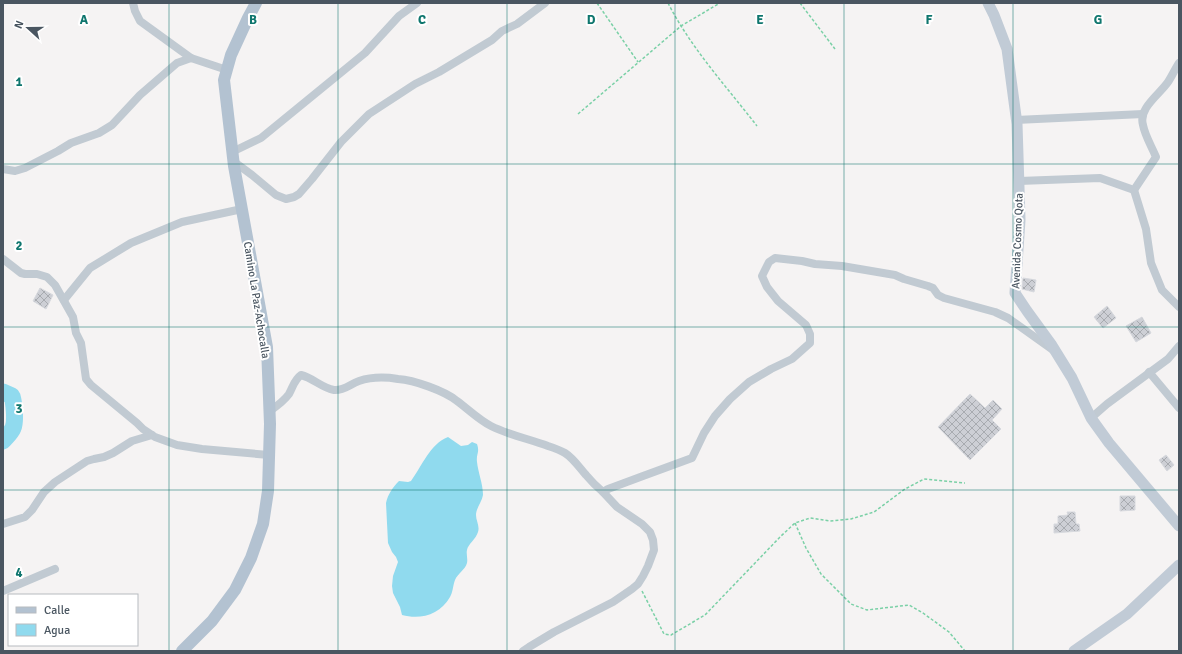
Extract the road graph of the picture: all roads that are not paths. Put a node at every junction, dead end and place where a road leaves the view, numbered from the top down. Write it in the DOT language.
graph roads {
  1 [pos="133,3"];
  2 [pos="256,3"];
  3 [pos="417,3"];
  4 [pos="546,3"];
  5 [pos="988,3"];
  6 [pos="191,58"];
  7 [pos="1179,63"];
  8 [pos="227,70"];
  9 [pos="1143,114"];
  10 [pos="1016,120"];
  11 [pos="232,156"];
  12 [pos="3,169"];
  13 [pos="1019,180"];
  14 [pos="1134,190"];
  15 [pos="242,209"];
  16 [pos="3,259"];
  17 [pos="64,300"];
  18 [pos="1179,307"];
  19 [pos="1179,346"];
  20 [pos="1057,353"];
  21 [pos="1149,372"];
  22 [pos="1179,408"];
  23 [pos="270,411"];
  24 [pos="1091,418"];
  25 [pos="152,435"];
  26 [pos="269,455"];
  27 [pos="603,492"];
  28 [pos="3,524"];
  29 [pos="1179,526"];
  30 [pos="1179,565"];
  31 [pos="55,569"];
  32 [pos="3,591"];
  33 [pos="182,651"];
  34 [pos="524,651"];
  35 [pos="1074,651"];
  1 -- 6 [label="street"];
  2 -- 8 [label="main road, Camino La Paz-Achocalla"];
  3 -- 11 [label="street"];
  4 -- 11 [label="street"];
  5 -- 10 [label="street, Avenida Cosmo Qota"];
  6 -- 8 [label="street"];
  6 -- 12 [label="street"];
  7 -- 9 [label="street"];
  8 -- 11 [label="main road, Camino La Paz-Achocalla"];
  9 -- 10 [label="street"];
  9 -- 14 [label="street"];
  10 -- 13 [label="street, Avenida Cosmo Qota"];
  11 -- 15 [label="main road, Camino La Paz-Achocalla"];
  13 -- 14 [label="street"];
  13 -- 20 [label="street, Avenida Cosmo Qota"];
  14 -- 18 [label="street"];
  15 -- 17 [label="street"];
  15 -- 23 [label="main road, Camino La Paz-Achocalla"];
  16 -- 17 [label="street"];
  17 -- 25 [label="street"];
  19 -- 21 [label="street"];
  20 -- 24 [label="street, Avenida Cosmo Qota"];
  20 -- 27 [label="street"];
  21 -- 22 [label="street"];
  21 -- 24 [label="street"];
  23 -- 26 [label="main road, Camino La Paz-Achocalla"];
  23 -- 27 [label="street"];
  24 -- 29 [label="street, Avenida Cosmo Qota"];
  25 -- 26 [label="street"];
  25 -- 28 [label="street"];
  26 -- 33 [label="main road, Camino La Paz-Achocalla"];
  27 -- 34 [label="street"];
  30 -- 35 [label="street"];
  31 -- 32 [label="street"];
}
